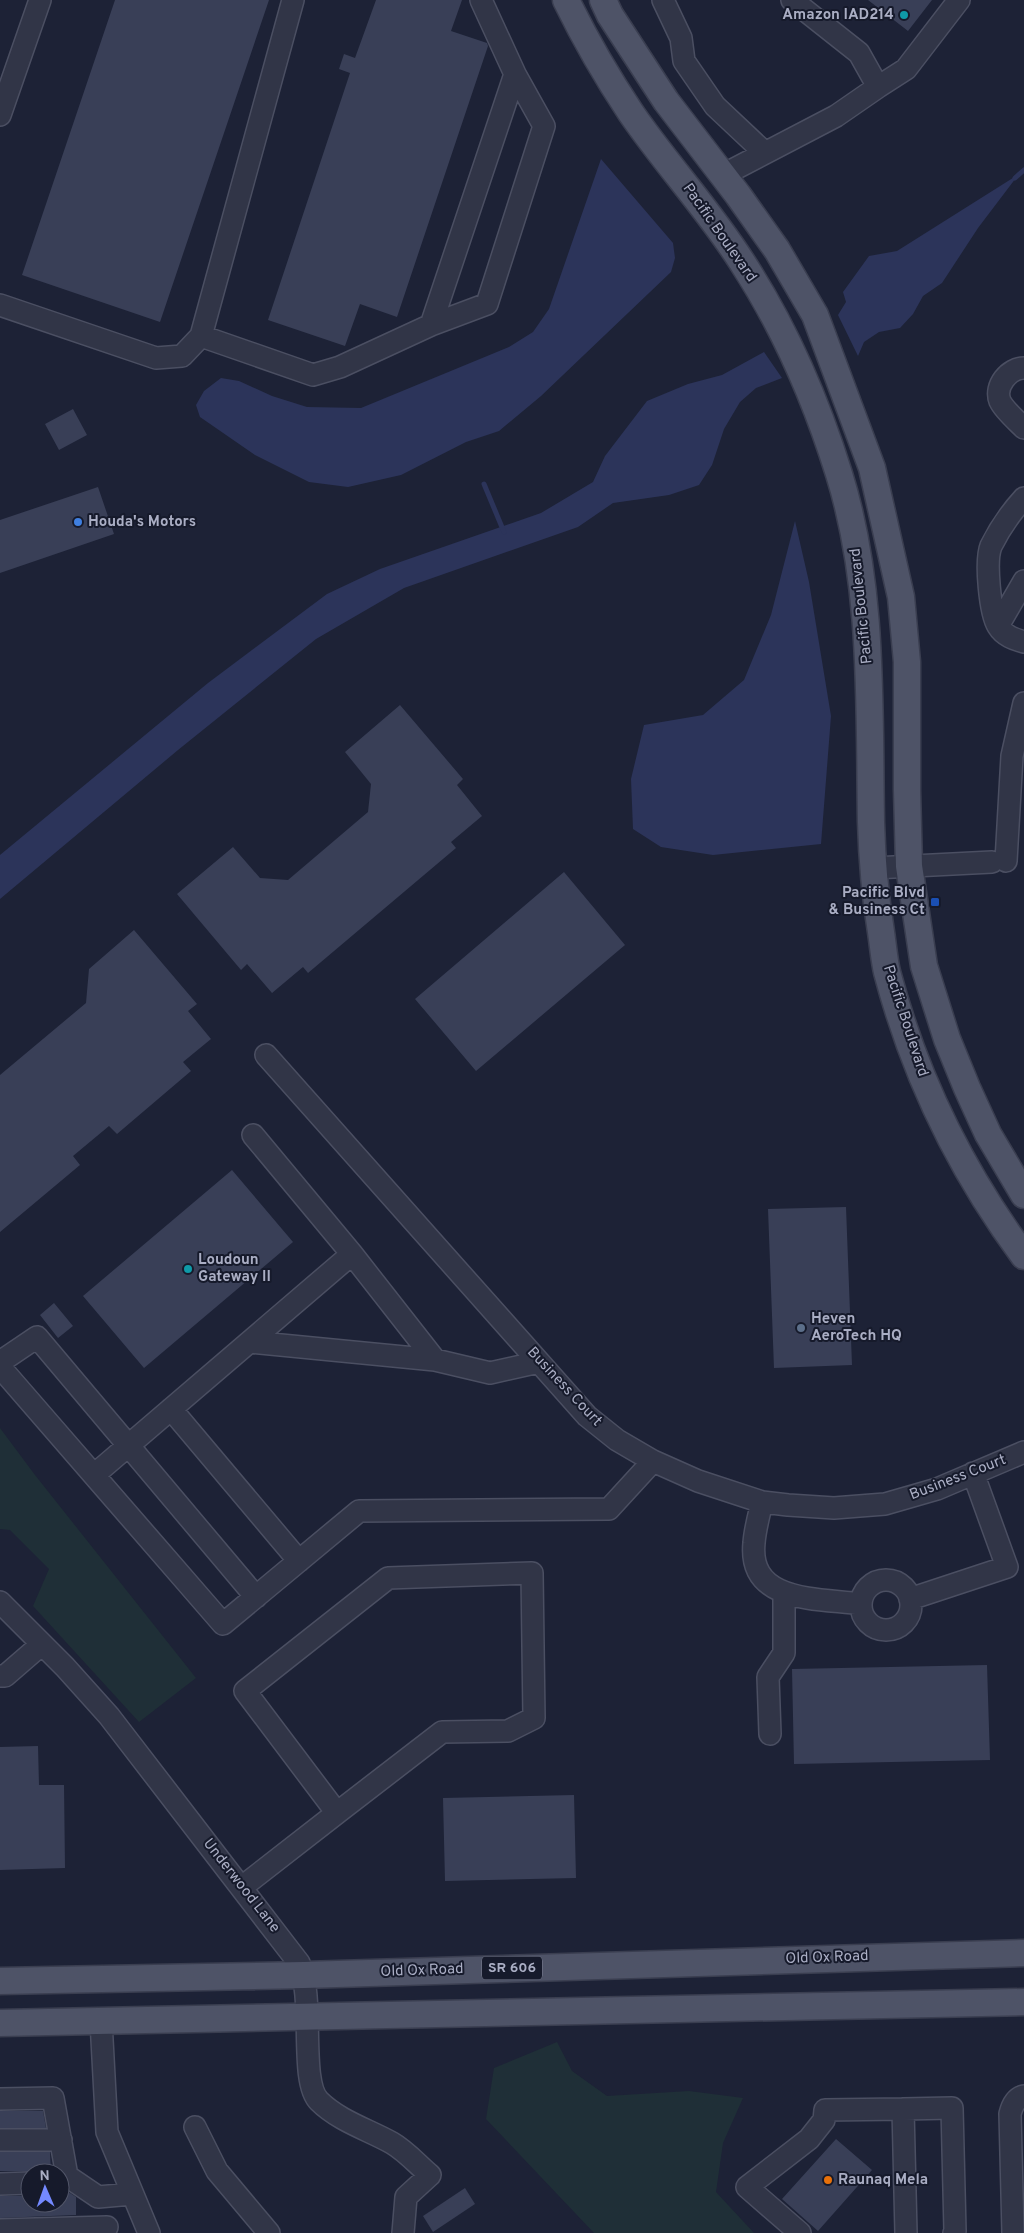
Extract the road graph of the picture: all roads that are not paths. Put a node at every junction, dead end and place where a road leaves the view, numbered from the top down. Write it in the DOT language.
graph roads {
  1 [pos="40,0"];
  2 [pos="293,0"];
  3 [pos="481,0"];
  4 [pos="566,0"];
  5 [pos="603,0"];
  6 [pos="663,0"];
  7 [pos="792,0"];
  8 [pos="959,0"];
  9 [pos="515,74"];
  10 [pos="878,87"];
  11 [pos="0,115"];
  12 [pos="765,153"];
  13 [pos="723,176"];
  14 [pos="0,305"];
  15 [pos="431,325"];
  16 [pos="201,336"];
  17 [pos="1024,368"];
  18 [pos="1024,428"];
  19 [pos="1024,498"];
  20 [pos="1024,581"];
  21 [pos="998,626"];
  22 [pos="1024,642"];
  23 [pos="1024,703"];
  24 [pos="910,866"];
  25 [pos="874,868"];
  26 [pos="266,1055"];
  27 [pos="253,1135"];
  28 [pos="1024,1195"];
  29 [pos="352,1254"];
  30 [pos="1024,1256"];
  31 [pos="250,1342"];
  32 [pos="435,1360"];
  33 [pos="0,1362"];
  34 [pos="539,1362"];
  35 [pos="0,1367"];
  36 [pos="171,1409"];
  37 [pos="129,1445"];
  38 [pos="1024,1452"];
  39 [pos="653,1461"];
  40 [pos="973,1473"];
  41 [pos="94,1475"];
  42 [pos="762,1502"];
  43 [pos="299,1561"];
  44 [pos="784,1594"];
  45 [pos="256,1597"];
  46 [pos="910,1598"];
  47 [pos="0,1602"];
  48 [pos="861,1604"];
  49 [pos="42,1644"];
  50 [pos="0,1676"];
  51 [pos="770,1734"];
  52 [pos="337,1813"];
  53 [pos="242,1887"];
  54 [pos="1024,1953"];
  55 [pos="304,1975"];
  56 [pos="0,1981"];
  57 [pos="1024,2002"];
  58 [pos="309,2016"];
  59 [pos="101,2021"];
  60 [pos="0,2023"];
  61 [pos="1024,2096"];
  62 [pos="0,2099"];
  63 [pos="903,2109"];
  64 [pos="195,2127"];
  65 [pos="0,2140"];
  66 [pos="61,2140"];
  67 [pos="1017,2161"];
  68 [pos="65,2163"];
  69 [pos="70,2183"];
  70 [pos="0,2184"];
  71 [pos="20,2184"];
  72 [pos="132,2194"];
  73 [pos="98,2196"];
  74 [pos="0,2230"];
  75 [pos="108,2230"];
  76 [pos="149,2233"];
  77 [pos="269,2233"];
  78 [pos="403,2233"];
  79 [pos="800,2233"];
  80 [pos="906,2233"];
  81 [pos="954,2233"];
  82 [pos="1013,2233"];
  1 -- 11 [label="street"];
  2 -- 16 [label="street"];
  3 -- 9 [label="street"];
  4 -- 25 [label="main road, Pacific Boulevard"];
  5 -- 13 [label="main road"];
  6 -- 12 [label="street"];
  7 -- 10 [label="street"];
  8 -- 10 [label="street"];
  9 -- 15 [label="street"];
  9 -- 15 [label="street"];
  10 -- 12 [label="street"];
  12 -- 13 [label="street"];
  13 -- 24 [label="main road"];
  14 -- 16 [label="street"];
  15 -- 16 [label="street"];
  17 -- 18 [label="street"];
  19 -- 21 [label="street"];
  20 -- 21 [label="street"];
  21 -- 22 [label="street"];
  23 -- 24 [label="street"];
  24 -- 25 [label="street"];
  24 -- 28 [label="main road"];
  25 -- 30 [label="main road, Pacific Boulevard"];
  26 -- 34 [label="street, Business Court"];
  27 -- 29 [label="street"];
  29 -- 31 [label="street"];
  29 -- 32 [label="street"];
  31 -- 32 [label="street"];
  31 -- 36 [label="street"];
  32 -- 34 [label="street"];
  33 -- 37 [label="street"];
  34 -- 39 [label="street, Business Court"];
  35 -- 41 [label="street"];
  36 -- 37 [label="street"];
  36 -- 43 [label="street"];
  37 -- 41 [label="street"];
  37 -- 45 [label="street"];
  38 -- 40 [label="street, Business Court"];
  39 -- 42 [label="street, Business Court"];
  39 -- 43 [label="street"];
  40 -- 42 [label="street, Business Court"];
  40 -- 46 [label="street"];
  41 -- 45 [label="street"];
  42 -- 44 [label="street"];
  43 -- 45 [label="street"];
  44 -- 48 [label="street"];
  44 -- 51 [label="street"];
  46 -- 48 [label="street"];
  46 -- 48 [label="street"];
  47 -- 49 [label="street, Underwood Lane"];
  49 -- 50 [label="street"];
  49 -- 53 [label="street, Underwood Lane"];
  52 -- 52 [label="street"];
  52 -- 53 [label="street"];
  53 -- 55 [label="street, Underwood Lane"];
  54 -- 55 [label="main road, Old Ox Road / SR 606"];
  55 -- 56 [label="main road, Old Ox Road / SR 606"];
  55 -- 58 [label="street, Underwood Lane"];
  57 -- 58 [label="main road"];
  58 -- 59 [label="main road"];
  58 -- 78 [label="street, Underwood Lane"];
  59 -- 60 [label="main road"];
  59 -- 72 [label="street"];
  61 -- 67 [label="street"];
  62 -- 66 [label="street"];
  63 -- 79 [label="street"];
  63 -- 80 [label="street"];
  63 -- 81 [label="street"];
  64 -- 77 [label="street"];
  65 -- 66 [label="street"];
  66 -- 68 [label="street"];
  67 -- 82 [label="street"];
  69 -- 73 [label="street"];
  70 -- 71 [label="street"];
  72 -- 73 [label="street"];
  72 -- 76 [label="street"];
  73 -- 75 [label="street"];
  74 -- 75 [label="street"];
}
